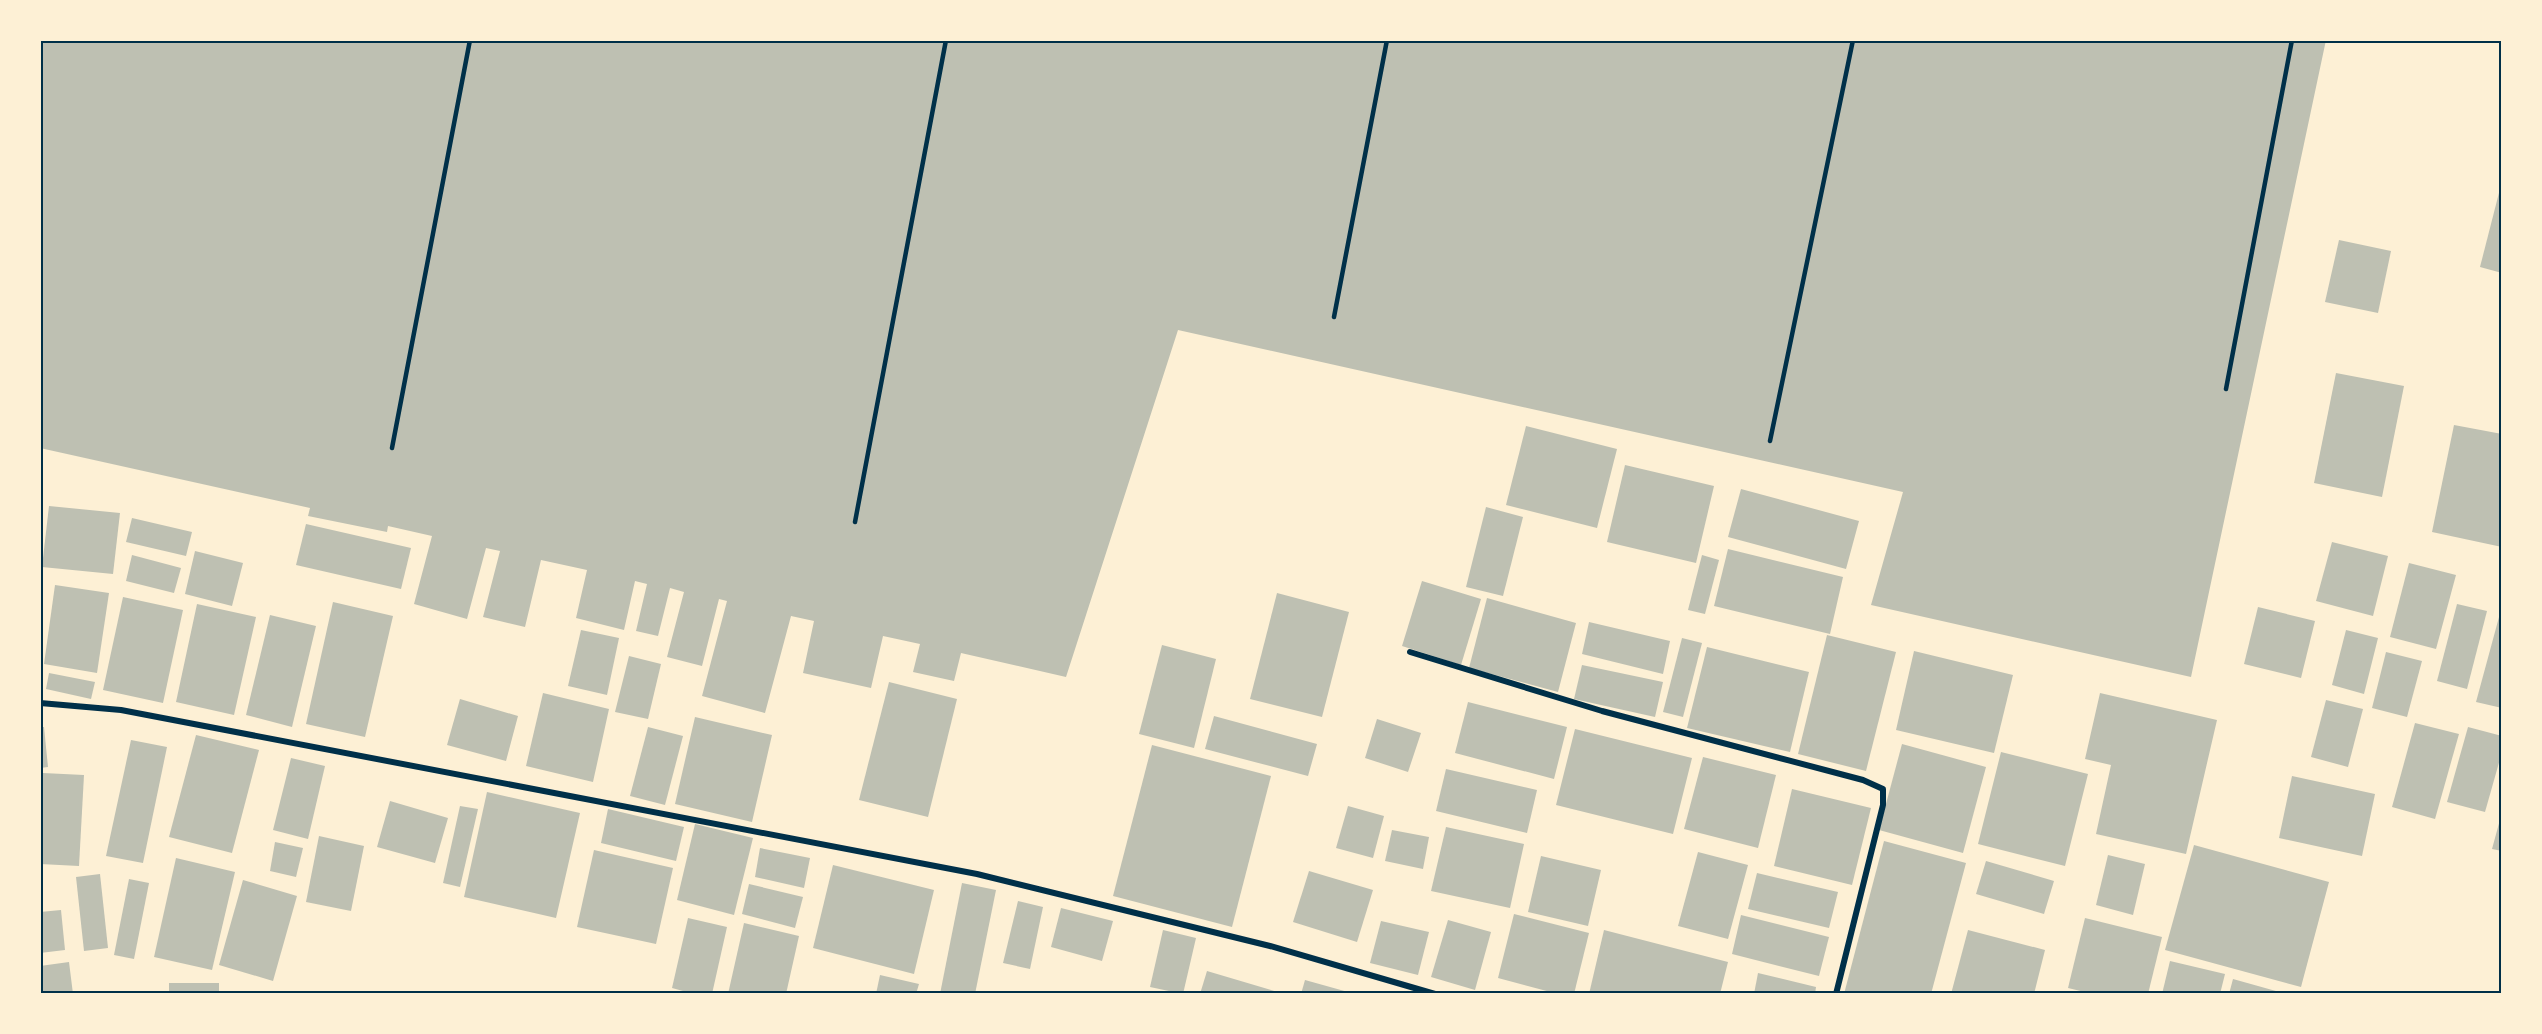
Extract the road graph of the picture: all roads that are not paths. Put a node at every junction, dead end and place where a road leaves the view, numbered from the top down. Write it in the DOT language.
graph roads {
  1 [pos="470,40"];
  2 [pos="946,40"];
  3 [pos="1387,40"];
  4 [pos="1853,40"];
  5 [pos="2292,40"];
  6 [pos="1334,317"];
  7 [pos="2226,389"];
  8 [pos="1770,441"];
  9 [pos="392,448"];
  10 [pos="855,522"];
  11 [pos="1410,652"];
  12 [pos="40,703"];
  13 [pos="1436,993"];
  14 [pos="1836,993"];
  1 -- 9 [label="lane"];
  2 -- 10 [label="lane"];
  3 -- 6 [label="lane"];
  4 -- 8 [label="lane"];
  5 -- 7 [label="lane"];
  11 -- 14 [label="street"];
  12 -- 13 [label="street"];
}
